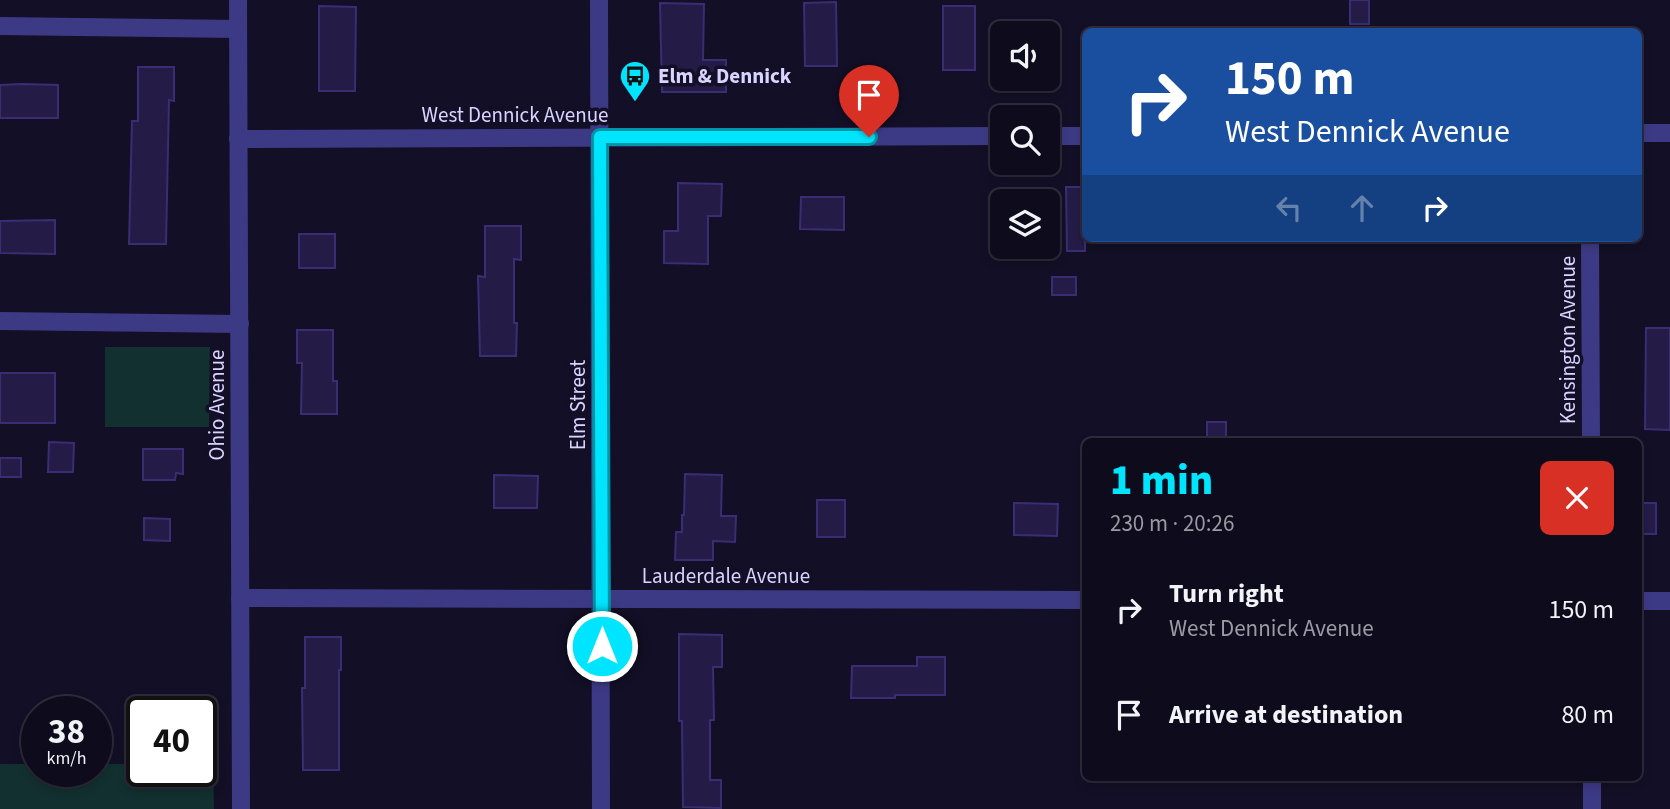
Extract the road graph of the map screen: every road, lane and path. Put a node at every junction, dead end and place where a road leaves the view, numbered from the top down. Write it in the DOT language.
graph roads {
  1 [pos="238,0"];
  2 [pos="599,0"];
  3 [pos="0,26"];
  4 [pos="238,29"];
  5 [pos="1642,133"];
  6 [pos="1670,133"];
  7 [pos="990,136"];
  8 [pos="1060,136"];
  9 [pos="1082,136"];
  10 [pos="600,137"];
  11 [pos="238,139"];
  12 [pos="1590,242"];
  13 [pos="0,321"];
  14 [pos="240,324"];
  15 [pos="1591,438"];
  16 [pos="240,598"];
  17 [pos="602,598"];
  18 [pos="1082,600"];
  19 [pos="1642,601"];
  20 [pos="1670,601"];
  21 [pos="1592,781"];
  22 [pos="241,809"];
  23 [pos="601,809"];
  24 [pos="1592,809"];
  1 -- 4 [label="street, Ohio Avenue"];
  2 -- 10 [label="street, Elm Street"];
  3 -- 4 [label="street"];
  4 -- 11 [label="street, Ohio Avenue"];
  5 -- 6 [label="street"];
  7 -- 10 [label="street, West Dennick Avenue"];
  8 -- 9 [label="street"];
  10 -- 11 [label="street, West Dennick Avenue"];
  10 -- 17 [label="street, Elm Street"];
  11 -- 14 [label="street, Ohio Avenue"];
  12 -- 15 [label="street, Kensington Avenue"];
  13 -- 14 [label="street"];
  14 -- 16 [label="street, Ohio Avenue"];
  16 -- 17 [label="street, Lauderdale Avenue"];
  16 -- 22 [label="street, Ohio Avenue"];
  17 -- 18 [label="street, Lauderdale Avenue"];
  17 -- 23 [label="street, Elm Street"];
  19 -- 20 [label="street"];
  21 -- 24 [label="street"];
}
